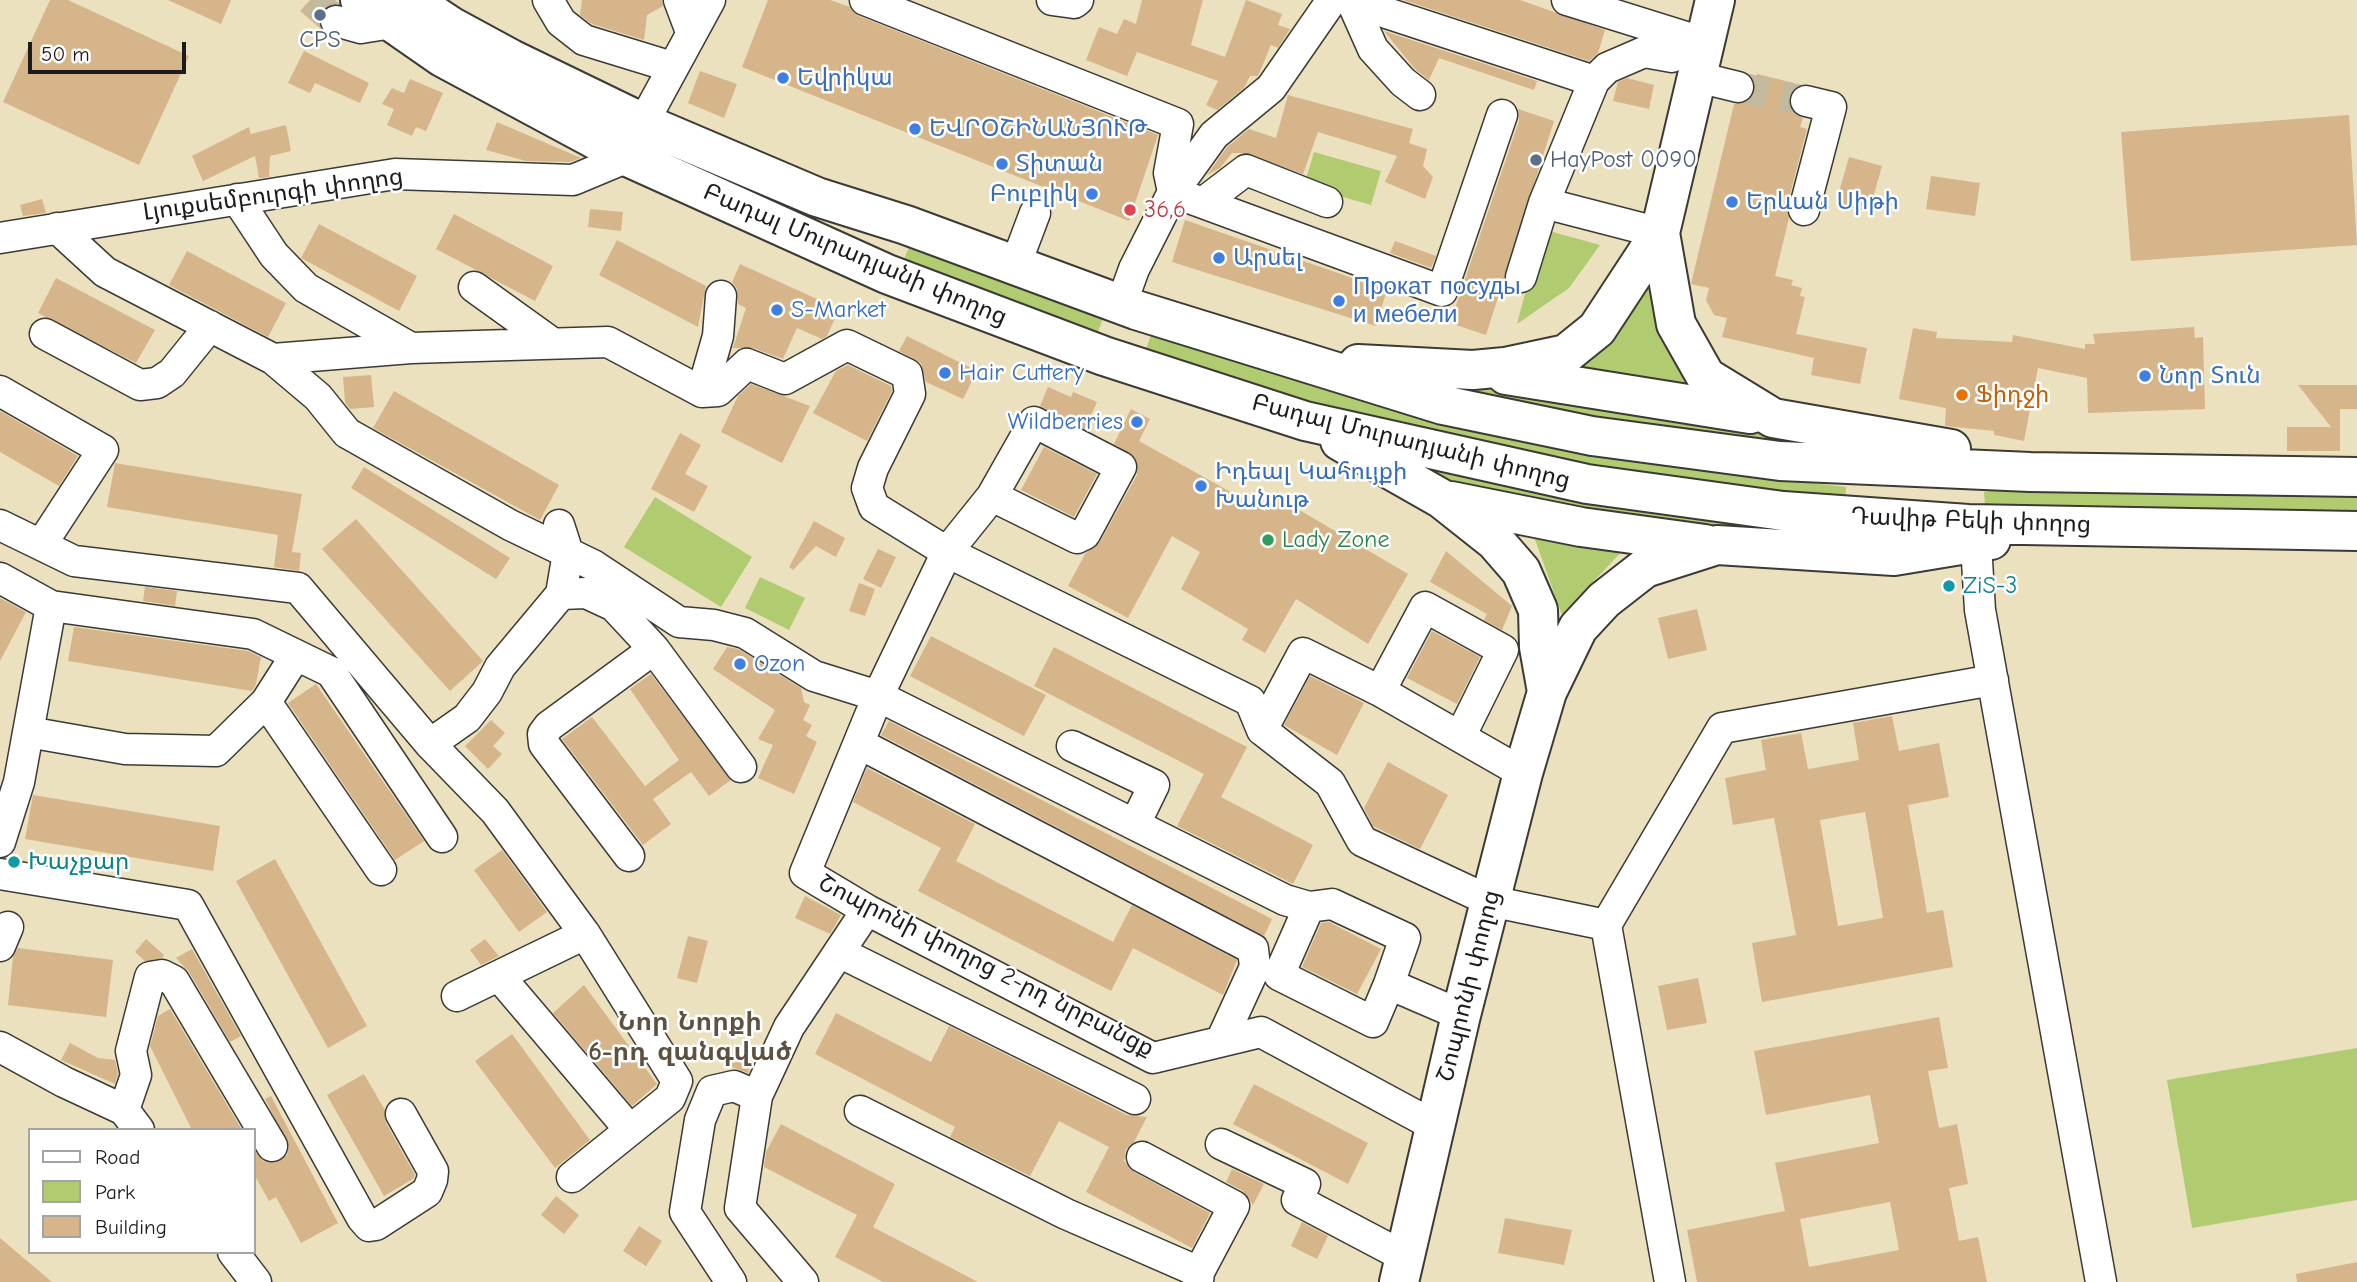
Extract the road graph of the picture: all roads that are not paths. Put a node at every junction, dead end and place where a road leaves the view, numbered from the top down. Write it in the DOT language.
graph roads {
  1 [pos="548,0"];
  2 [pos="865,0"];
  3 [pos="1052,0"];
  4 [pos="1079,0"];
  5 [pos="1567,0"];
  6 [pos="1715,0"];
  7 [pos="703,1"];
  8 [pos="1343,1"];
  9 [pos="348,10"];
  10 [pos="402,11"];
  11 [pos="1691,59"];
  12 [pos="672,67"];
  13 [pos="1594,81"];
  14 [pos="1738,87"];
  15 [pos="1420,95"];
  16 [pos="1807,101"];
  17 [pos="1502,116"];
  18 [pos="636,140"];
  19 [pos="1173,192"];
  20 [pos="237,199"];
  21 [pos="1204,202"];
  22 [pos="1327,202"];
  23 [pos="1544,203"];
  24 [pos="1804,210"];
  25 [pos="1035,213"];
  26 [pos="906,225"];
  27 [pos="57,228"];
  28 [pos="1660,233"];
  29 [pos="0,238"];
  30 [pos="1015,266"];
  31 [pos="887,274"];
  32 [pos="1521,277"];
  33 [pos="474,287"];
  34 [pos="720,296"];
  35 [pos="1121,305"];
  36 [pos="210,327"];
  37 [pos="45,334"];
  38 [pos="552,344"];
  39 [pos="411,348"];
  40 [pos="1104,356"];
  41 [pos="273,359"];
  42 [pos="1318,364"];
  43 [pos="1473,370"];
  44 [pos="0,391"];
  45 [pos="702,392"];
  46 [pos="1773,418"];
  47 [pos="1305,421"];
  48 [pos="1592,436"];
  49 [pos="1971,471"];
  50 [pos="2030,472"];
  51 [pos="2357,477"];
  52 [pos="1587,484"];
  53 [pos="992,496"];
  54 [pos="1442,499"];
  55 [pos="0,525"];
  56 [pos="559,525"];
  57 [pos="2357,531"];
  58 [pos="1972,534"];
  59 [pos="41,545"];
  60 [pos="1717,545"];
  61 [pos="947,552"];
  62 [pos="568,553"];
  63 [pos="0,578"];
  64 [pos="561,594"];
  65 [pos="51,606"];
  66 [pos="654,649"];
  67 [pos="296,655"];
  68 [pos="1993,680"];
  69 [pos="1380,691"];
  70 [pos="1547,692"];
  71 [pos="878,696"];
  72 [pos="266,702"];
  73 [pos="1262,730"];
  74 [pos="28,732"];
  75 [pos="1460,737"];
  76 [pos="430,744"];
  77 [pos="860,744"];
  78 [pos="1072,746"];
  79 [pos="741,767"];
  80 [pos="1523,773"];
  81 [pos="10,776"];
  82 [pos="1135,824"];
  83 [pos="442,837"];
  84 [pos="0,842"];
  85 [pos="629,856"];
  86 [pos="382,870"];
  87 [pos="0,874"];
  88 [pos="1490,901"];
  89 [pos="1309,907"];
  90 [pos="867,909"];
  91 [pos="1606,925"];
  92 [pos="585,934"];
  93 [pos="839,953"];
  94 [pos="499,976"];
  95 [pos="1389,984"];
  96 [pos="457,996"];
  97 [pos="1461,1015"];
  98 [pos="1221,1041"];
  99 [pos="0,1047"];
  100 [pos="757,1096"];
  101 [pos="1135,1099"];
  102 [pos="860,1111"];
  103 [pos="401,1114"];
  104 [pos="132,1120"];
  105 [pos="1435,1126"];
  106 [pos="630,1130"];
  107 [pos="1222,1144"];
  108 [pos="272,1146"];
  109 [pos="1142,1157"];
  110 [pos="572,1177"];
  111 [pos="235,1254"];
  112 [pos="1402,1269"];
  113 [pos="1198,1277"];
  114 [pos="256,1282"];
  115 [pos="731,1282"];
  116 [pos="803,1282"];
  117 [pos="1670,1282"];
  118 [pos="2101,1282"];
  1 -- 12 [label="street"];
  2 -- 19 [label="street"];
  3 -- 4 [label="street"];
  5 -- 11 [label="street"];
  6 -- 11 [label="main road"];
  7 -- 12 [label="street"];
  8 -- 13 [label="street"];
  8 -- 15 [label="street"];
  8 -- 19 [label="street"];
  9 -- 10 [label="main road, Բադալ Մուրադյանի փողոց"];
  10 -- 18 [label="main road, Բադալ Մուրադյանի փողոց"];
  11 -- 13 [label="street"];
  11 -- 14 [label="street"];
  11 -- 28 [label="main road"];
  12 -- 18 [label="street"];
  13 -- 23 [label="street"];
  16 -- 24 [label="street"];
  17 -- 21 [label="street"];
  18 -- 20 [label="street, Լյուքսեմբուրգի փողոց"];
  18 -- 26 [label="main road, Բադալ Մուրադյանի փողոց"];
  18 -- 31 [label="main road, Բադալ Մուրադյանի փողոց"];
  19 -- 21 [label="street"];
  19 -- 35 [label="street"];
  20 -- 27 [label="street, Լյուքսեմբուրգի փողոց"];
  20 -- 39 [label="street"];
  21 -- 22 [label="street"];
  23 -- 28 [label="street"];
  23 -- 32 [label="street"];
  25 -- 30 [label="street"];
  26 -- 30 [label="main road, Բադալ Մուրադյանի փողոց"];
  26 -- 31 [label="main road"];
  27 -- 29 [label="street, Լյուքսեմբուրգի փողոց"];
  27 -- 36 [label="street"];
  28 -- 43 [label="main road"];
  28 -- 46 [label="main road"];
  30 -- 35 [label="main road, Բադալ Մուրադյանի փողոց"];
  31 -- 40 [label="main road, Բադալ Մուրադյանի փողոց"];
  33 -- 38 [label="street"];
  34 -- 45 [label="street"];
  35 -- 40 [label="main road"];
  35 -- 42 [label="main road, Բադալ Մուրադյանի փողոց"];
  36 -- 37 [label="street"];
  36 -- 41 [label="street"];
  38 -- 39 [label="street"];
  38 -- 45 [label="street"];
  39 -- 41 [label="street"];
  40 -- 47 [label="main road, Բադալ Մուրադյանի փողոց"];
  41 -- 62 [label="street"];
  42 -- 43 [label="main road"];
  42 -- 48 [label="main road, Բադալ Մուրադյանի փողոց"];
  43 -- 46 [label="main road"];
  44 -- 59 [label="street"];
  45 -- 61 [label="street"];
  46 -- 50 [label="main road"];
  47 -- 52 [label="main road, Բադալ Մուրադյանի փողոց"];
  47 -- 54 [label="main road"];
  48 -- 49 [label="main road, Դավիթ Բեկի փողոց"];
  49 -- 50 [label="main road, Դավիթ Բեկի փողոց"];
  49 -- 58 [label="main road"];
  50 -- 51 [label="main road, Դավիթ Բեկի փողոց"];
  52 -- 58 [label="main road, Դավիթ Բեկի փողոց"];
  53 -- 61 [label="street"];
  54 -- 60 [label="main road"];
  54 -- 70 [label="main road"];
  55 -- 59 [label="street"];
  56 -- 62 [label="street"];
  57 -- 58 [label="main road, Դավիթ Բեկի փողոց"];
  58 -- 60 [label="main road"];
  58 -- 68 [label="street"];
  59 -- 76 [label="street"];
  60 -- 70 [label="main road, Շոպրոնի փողոց"];
  61 -- 71 [label="street"];
  61 -- 73 [label="street"];
  62 -- 64 [label="street"];
  62 -- 71 [label="street"];
  63 -- 65 [label="street"];
  64 -- 66 [label="street"];
  64 -- 76 [label="street"];
  65 -- 67 [label="street"];
  65 -- 74 [label="street"];
  66 -- 79 [label="street"];
  66 -- 85 [label="street"];
  67 -- 72 [label="street"];
  67 -- 83 [label="street"];
  68 -- 91 [label="street"];
  68 -- 118 [label="street"];
  69 -- 73 [label="street"];
  69 -- 75 [label="street"];
  69 -- 75 [label="street"];
  70 -- 80 [label="main road, Շոպրոնի փողոց"];
  71 -- 77 [label="street"];
  71 -- 82 [label="street"];
  72 -- 74 [label="street"];
  72 -- 86 [label="street"];
  73 -- 88 [label="street"];
  74 -- 81 [label="street"];
  75 -- 80 [label="street"];
  76 -- 92 [label="street"];
  77 -- 90 [label="street, Շոպրոնի փողոց 2-րդ նրբանցք"];
  77 -- 98 [label="street"];
  78 -- 82 [label="street"];
  80 -- 88 [label="main road, Շոպրոնի փողոց"];
  81 -- 84 [label="street"];
  82 -- 89 [label="street"];
  87 -- 103 [label="street"];
  88 -- 91 [label="street"];
  88 -- 97 [label="main road, Շոպրոնի փողոց"];
  89 -- 95 [label="street"];
  89 -- 95 [label="street"];
  90 -- 93 [label="street"];
  90 -- 98 [label="street, Շոպրոնի փողոց 2-րդ նրբանցք"];
  91 -- 117 [label="street"];
  92 -- 94 [label="street"];
  92 -- 106 [label="street"];
  93 -- 100 [label="street"];
  93 -- 101 [label="street"];
  94 -- 96 [label="street"];
  94 -- 106 [label="street"];
  95 -- 97 [label="street"];
  97 -- 105 [label="main road, Շոպրոնի փողոց"];
  98 -- 105 [label="street, Շոպրոնի փողոց 2-րդ նրբանցք"];
  99 -- 104 [label="street"];
  100 -- 115 [label="street"];
  100 -- 116 [label="street"];
  102 -- 113 [label="street"];
  104 -- 108 [label="street"];
  105 -- 112 [label="main road, Շոպրոնի փողոց"];
  106 -- 110 [label="street"];
  107 -- 112 [label="street"];
  109 -- 113 [label="street"];
  111 -- 114 [label="street"];
}
